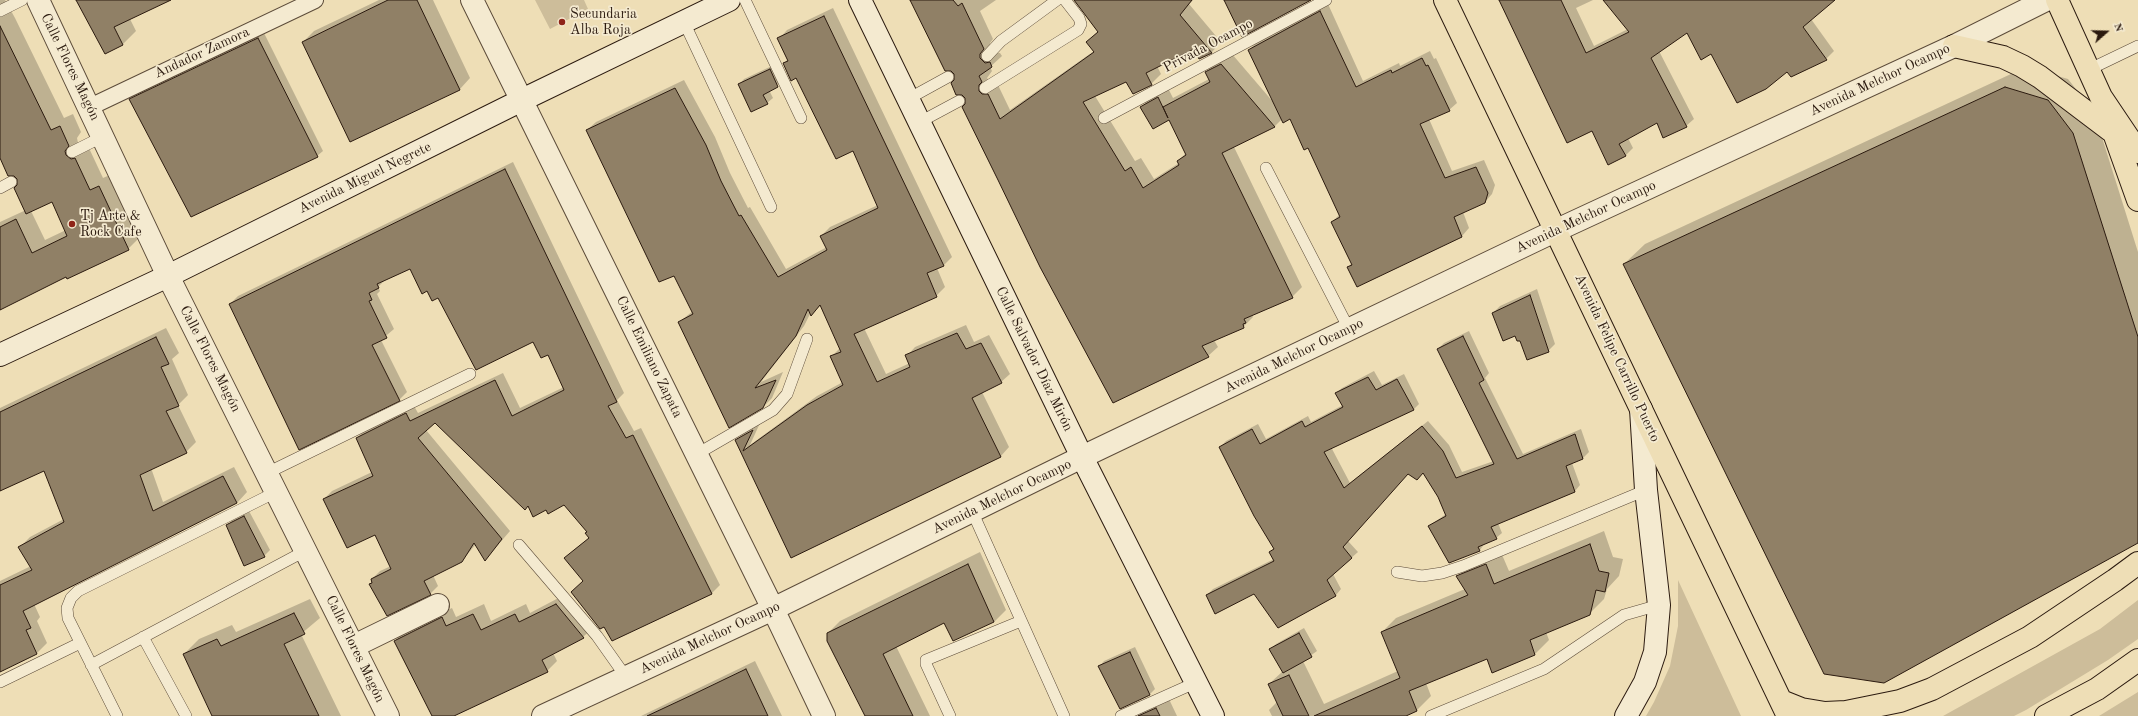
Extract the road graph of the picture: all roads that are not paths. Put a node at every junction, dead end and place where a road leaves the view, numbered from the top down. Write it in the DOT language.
graph roads {
  1 [pos="22,0"];
  2 [pos="38,0"];
  3 [pos="314,0"];
  4 [pos="472,0"];
  5 [pos="729,0"];
  6 [pos="744,0"];
  7 [pos="860,0"];
  8 [pos="1057,0"];
  9 [pos="1065,0"];
  10 [pos="1326,0"];
  11 [pos="1445,0"];
  12 [pos="2046,0"];
  13 [pos="2057,0"];
  14 [pos="0,11"];
  15 [pos="684,22"];
  16 [pos="1954,46"];
  17 [pos="2138,46"];
  18 [pos="987,56"];
  19 [pos="2088,70"];
  20 [pos="948,78"];
  21 [pos="985,88"];
  22 [pos="2101,98"];
  23 [pos="908,99"];
  24 [pos="522,100"];
  25 [pos="959,101"];
  26 [pos="90,107"];
  27 [pos="801,118"];
  28 [pos="1104,118"];
  29 [pos="918,123"];
  30 [pos="2114,133"];
  31 [pos="104,136"];
  32 [pos="72,152"];
  33 [pos="2138,152"];
  34 [pos="1266,168"];
  35 [pos="12,182"];
  36 [pos="0,188"];
  37 [pos="2138,200"];
  38 [pos="771,207"];
  39 [pos="1557,230"];
  40 [pos="168,276"];
  41 [pos="1349,329"];
  42 [pos="807,339"];
  43 [pos="0,355"];
  44 [pos="470,374"];
  45 [pos="1641,409"];
  46 [pos="697,454"];
  47 [pos="1082,458"];
  48 [pos="272,483"];
  49 [pos="1646,490"];
  50 [pos="972,511"];
  51 [pos="519,546"];
  52 [pos="305,551"];
  53 [pos="2138,562"];
  54 [pos="1397,572"];
  55 [pos="438,605"];
  56 [pos="1659,605"];
  57 [pos="774,609"];
  58 [pos="1021,621"];
  59 [pos="143,637"];
  60 [pos="80,643"];
  61 [pos="354,646"];
  62 [pos="2138,660"];
  63 [pos="91,665"];
  64 [pos="626,677"];
  65 [pos="0,682"];
  66 [pos="1197,682"];
  67 [pos="1785,708"];
  68 [pos="115,715"];
  69 [pos="549,715"];
  70 [pos="186,716"];
  71 [pos="388,716"];
  72 [pos="824,716"];
  73 [pos="950,716"];
  74 [pos="1064,716"];
  75 [pos="1121,716"];
  76 [pos="1213,716"];
  77 [pos="1431,716"];
  78 [pos="1626,716"];
  79 [pos="2046,716"];
  1 -- 14 [label="lane"];
  2 -- 26 [label="street, Calle Flores Magón"];
  3 -- 26 [label="street, Andador Zamora"];
  4 -- 24 [label="street, Calle Emiliano Zapata"];
  5 -- 15 [label="street, Avenida Miguel Negrete"];
  6 -- 27 [label="lane"];
  7 -- 23 [label="street, Calle Salvador Díaz Mirón"];
  8 -- 18 [label="lane"];
  9 -- 21 [label="lane"];
  10 -- 28 [label="lane, Privada Ocampo"];
  11 -- 39 [label="main road, Avenida Felipe Carrillo Puerto"];
  12 -- 16 [label="street, Avenida Melchor Ocampo"];
  13 -- 19 [label="main road"];
  15 -- 24 [label="street, Avenida Miguel Negrete"];
  15 -- 38 [label="lane"];
  16 -- 30 [label="main road"];
  16 -- 39 [label="street, Avenida Melchor Ocampo"];
  17 -- 19 [label="lane"];
  19 -- 22 [label="main road"];
  20 -- 23 [label="lane"];
  22 -- 30 [label="main road"];
  22 -- 33 [label="main road"];
  23 -- 29 [label="street, Calle Salvador Díaz Mirón"];
  24 -- 40 [label="street, Avenida Miguel Negrete"];
  24 -- 46 [label="street, Calle Emiliano Zapata"];
  25 -- 29 [label="lane"];
  26 -- 31 [label="street, Calle Flores Magón"];
  29 -- 47 [label="street, Calle Salvador Díaz Mirón"];
  30 -- 37 [label="main road"];
  31 -- 32 [label="lane"];
  31 -- 40 [label="street, Calle Flores Magón"];
  34 -- 41 [label="lane"];
  35 -- 36 [label="lane"];
  39 -- 41 [label="street, Avenida Melchor Ocampo"];
  39 -- 45 [label="main road, Avenida Felipe Carrillo Puerto"];
  40 -- 43 [label="street, Avenida Miguel Negrete"];
  40 -- 48 [label="street, Calle Flores Magón"];
  41 -- 47 [label="street, Avenida Melchor Ocampo"];
  42 -- 46 [label="lane"];
  44 -- 48 [label="lane"];
  45 -- 49 [label="street"];
  45 -- 67 [label="main road, Avenida Felipe Carrillo Puerto"];
  46 -- 57 [label="street, Calle Emiliano Zapata"];
  47 -- 50 [label="street, Avenida Melchor Ocampo"];
  47 -- 66 [label="street, Calle Salvador Díaz Mirón"];
  48 -- 52 [label="street, Calle Flores Magón"];
  48 -- 60 [label="lane"];
  49 -- 54 [label="lane"];
  49 -- 56 [label="street"];
  50 -- 57 [label="street, Avenida Melchor Ocampo"];
  50 -- 58 [label="lane"];
  51 -- 64 [label="lane"];
  52 -- 59 [label="lane"];
  52 -- 61 [label="street, Calle Flores Magón"];
  53 -- 67 [label="main road"];
  55 -- 61 [label="street"];
  56 -- 77 [label="lane"];
  56 -- 78 [label="street"];
  57 -- 64 [label="street, Avenida Melchor Ocampo"];
  57 -- 72 [label="street, Calle Emiliano Zapata"];
  58 -- 73 [label="lane"];
  58 -- 74 [label="lane"];
  59 -- 63 [label="lane"];
  59 -- 70 [label="lane"];
  60 -- 63 [label="lane"];
  60 -- 65 [label="lane"];
  61 -- 71 [label="street, Calle Flores Magón"];
  62 -- 79 [label="main road"];
  63 -- 68 [label="lane"];
  64 -- 69 [label="street, Avenida Melchor Ocampo"];
  66 -- 75 [label="lane"];
  66 -- 76 [label="street, Calle Salvador Díaz Mirón"];
}
